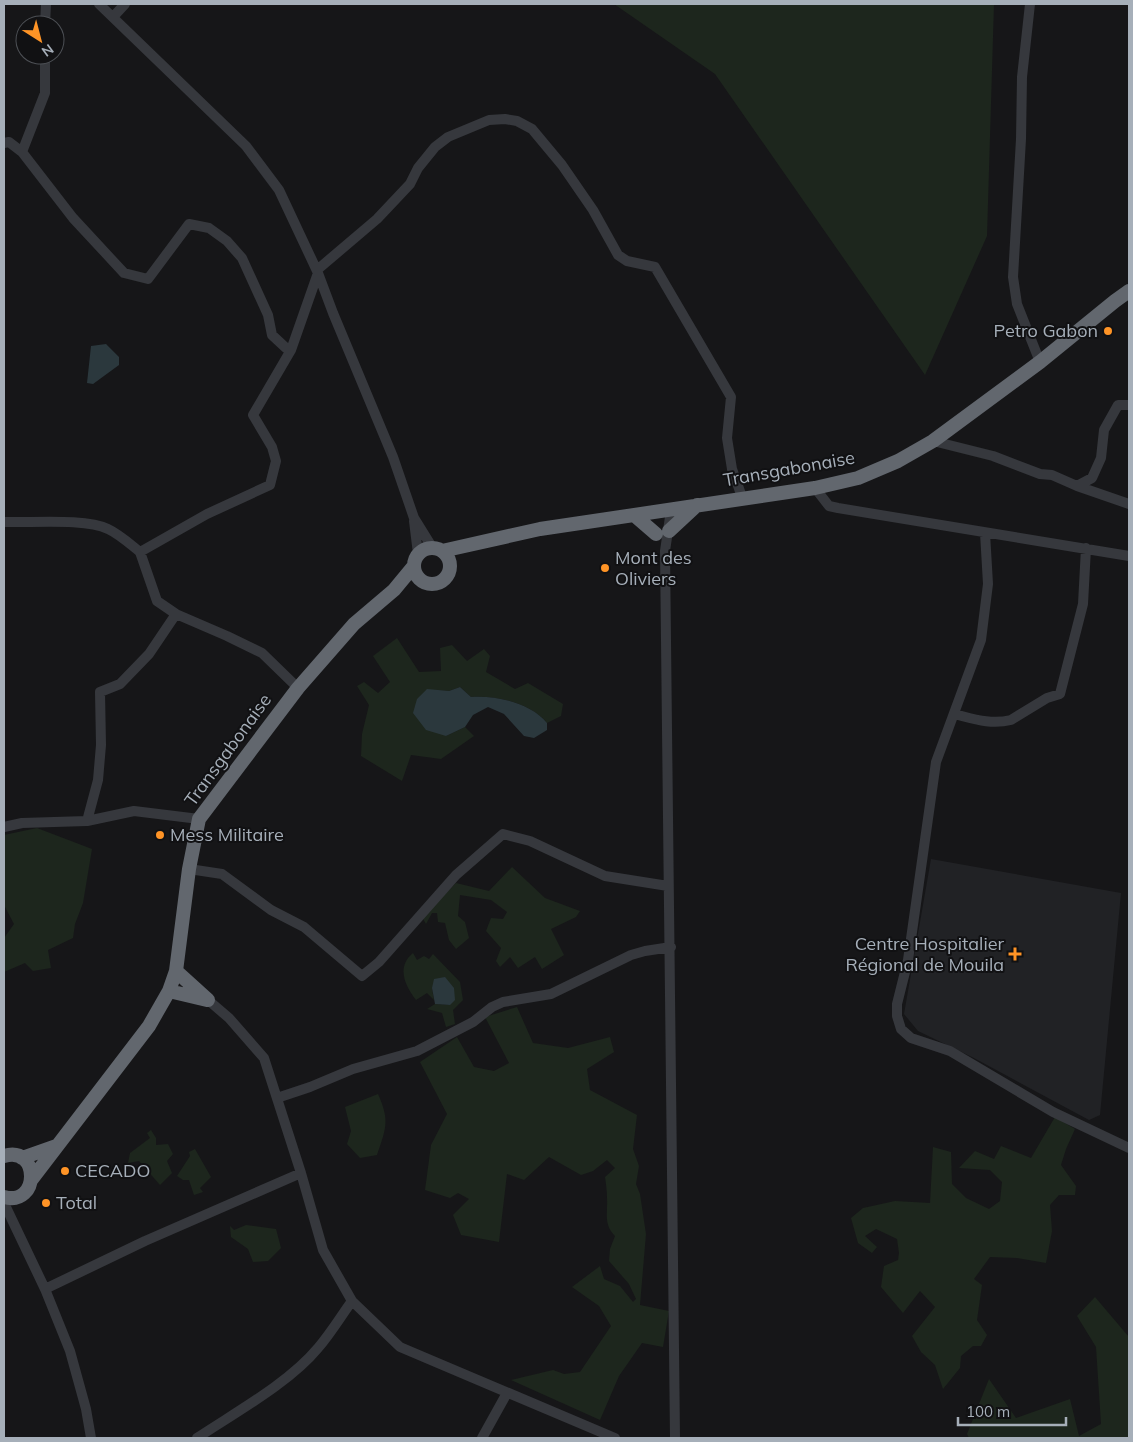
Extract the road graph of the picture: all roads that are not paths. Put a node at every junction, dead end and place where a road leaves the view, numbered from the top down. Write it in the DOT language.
graph roads {
  1 [pos="99,4"];
  2 [pos="125,4"];
  3 [pos="1030,4"];
  4 [pos="113,17"];
  5 [pos="45,65"];
  6 [pos="4,143"];
  7 [pos="22,152"];
  8 [pos="317,272"];
  9 [pos="1129,291"];
  10 [pos="291,350"];
  11 [pos="1040,362"];
  12 [pos="1129,405"];
  13 [pos="932,441"];
  14 [pos="1077,486"];
  15 [pos="815,488"];
  16 [pos="742,497"];
  17 [pos="1129,504"];
  18 [pos="697,505"];
  19 [pos="671,510"];
  20 [pos="655,512"];
  21 [pos="634,515"];
  22 [pos="414,518"];
  23 [pos="4,522"];
  24 [pos="662,532"];
  25 [pos="985,532"];
  26 [pos="491,541"];
  27 [pos="1086,548"];
  28 [pos="437,549"];
  29 [pos="140,552"];
  30 [pos="1129,556"];
  31 [pos="416,560"];
  32 [pos="450,565"];
  33 [pos="420,580"];
  34 [pos="394,590"];
  35 [pos="176,614"];
  36 [pos="298,688"];
  37 [pos="954,714"];
  38 [pos="199,819"];
  39 [pos="87,821"];
  40 [pos="4,828"];
  41 [pos="189,869"];
  42 [pos="668,886"];
  43 [pos="670,947"];
  44 [pos="176,971"];
  45 [pos="169,991"];
  46 [pos="208,1000"];
  47 [pos="277,1098"];
  48 [pos="56,1145"];
  49 [pos="1129,1148"];
  50 [pos="4,1156"];
  51 [pos="22,1158"];
  52 [pos="301,1173"];
  53 [pos="32,1179"];
  54 [pos="8,1199"];
  55 [pos="45,1289"];
  56 [pos="352,1301"];
  57 [pos="507,1393"];
  58 [pos="91,1438"];
  59 [pos="197,1438"];
  60 [pos="482,1438"];
  61 [pos="615,1438"];
  62 [pos="675,1438"];
  1 -- 4 [label="street"];
  2 -- 4 [label="street"];
  3 -- 11 [label="street"];
  4 -- 8 [label="street"];
  5 -- 7 [label="street"];
  6 -- 7 [label="street"];
  7 -- 10 [label="street"];
  8 -- 10 [label="street"];
  8 -- 16 [label="street"];
  8 -- 22 [label="street"];
  9 -- 11 [label="highway, Transgabonaise"];
  10 -- 29 [label="street"];
  11 -- 13 [label="highway, Transgabonaise"];
  12 -- 14 [label="street"];
  13 -- 14 [label="street"];
  13 -- 15 [label="highway, Transgabonaise"];
  14 -- 17 [label="street"];
  15 -- 16 [label="highway, Transgabonaise"];
  15 -- 25 [label="street"];
  16 -- 18 [label="highway, Transgabonaise"];
  18 -- 19 [label="highway, Transgabonaise"];
  18 -- 24 [label="highway"];
  19 -- 20 [label="highway, Transgabonaise"];
  19 -- 24 [label="street"];
  20 -- 21 [label="highway, Transgabonaise"];
  20 -- 24 [label="street"];
  21 -- 24 [label="highway"];
  21 -- 26 [label="highway, Transgabonaise"];
  22 -- 28 [label="street"];
  22 -- 31 [label="street"];
  23 -- 29 [label="street"];
  24 -- 42 [label="street"];
  25 -- 27 [label="street"];
  25 -- 37 [label="street"];
  26 -- 28 [label="highway, Transgabonaise"];
  26 -- 32 [label="highway, Transgabonaise"];
  27 -- 30 [label="street"];
  27 -- 37 [label="street"];
  28 -- 31 [label="highway"];
  28 -- 32 [label="highway"];
  29 -- 35 [label="street"];
  31 -- 33 [label="highway"];
  31 -- 34 [label="highway, Transgabonaise"];
  32 -- 33 [label="highway"];
  33 -- 34 [label="highway, Transgabonaise"];
  34 -- 36 [label="highway, Transgabonaise"];
  35 -- 36 [label="street"];
  35 -- 39 [label="street"];
  36 -- 38 [label="highway, Transgabonaise"];
  37 -- 49 [label="street"];
  38 -- 39 [label="street"];
  38 -- 41 [label="highway, Transgabonaise"];
  39 -- 40 [label="street"];
  41 -- 42 [label="street"];
  41 -- 44 [label="highway, Transgabonaise"];
  42 -- 43 [label="street"];
  43 -- 47 [label="street"];
  43 -- 62 [label="street"];
  44 -- 45 [label="highway, Transgabonaise"];
  44 -- 46 [label="highway"];
  45 -- 46 [label="highway"];
  45 -- 48 [label="highway, Transgabonaise"];
  46 -- 47 [label="street"];
  47 -- 52 [label="street"];
  48 -- 51 [label="highway"];
  48 -- 53 [label="highway, Transgabonaise"];
  50 -- 51 [label="highway"];
  51 -- 53 [label="highway"];
  52 -- 55 [label="street"];
  52 -- 56 [label="street"];
  53 -- 54 [label="highway, Transgabonaise"];
  54 -- 55 [label="street"];
  55 -- 58 [label="street"];
  56 -- 57 [label="street"];
  56 -- 59 [label="street"];
  57 -- 60 [label="street"];
  57 -- 61 [label="street"];
}
